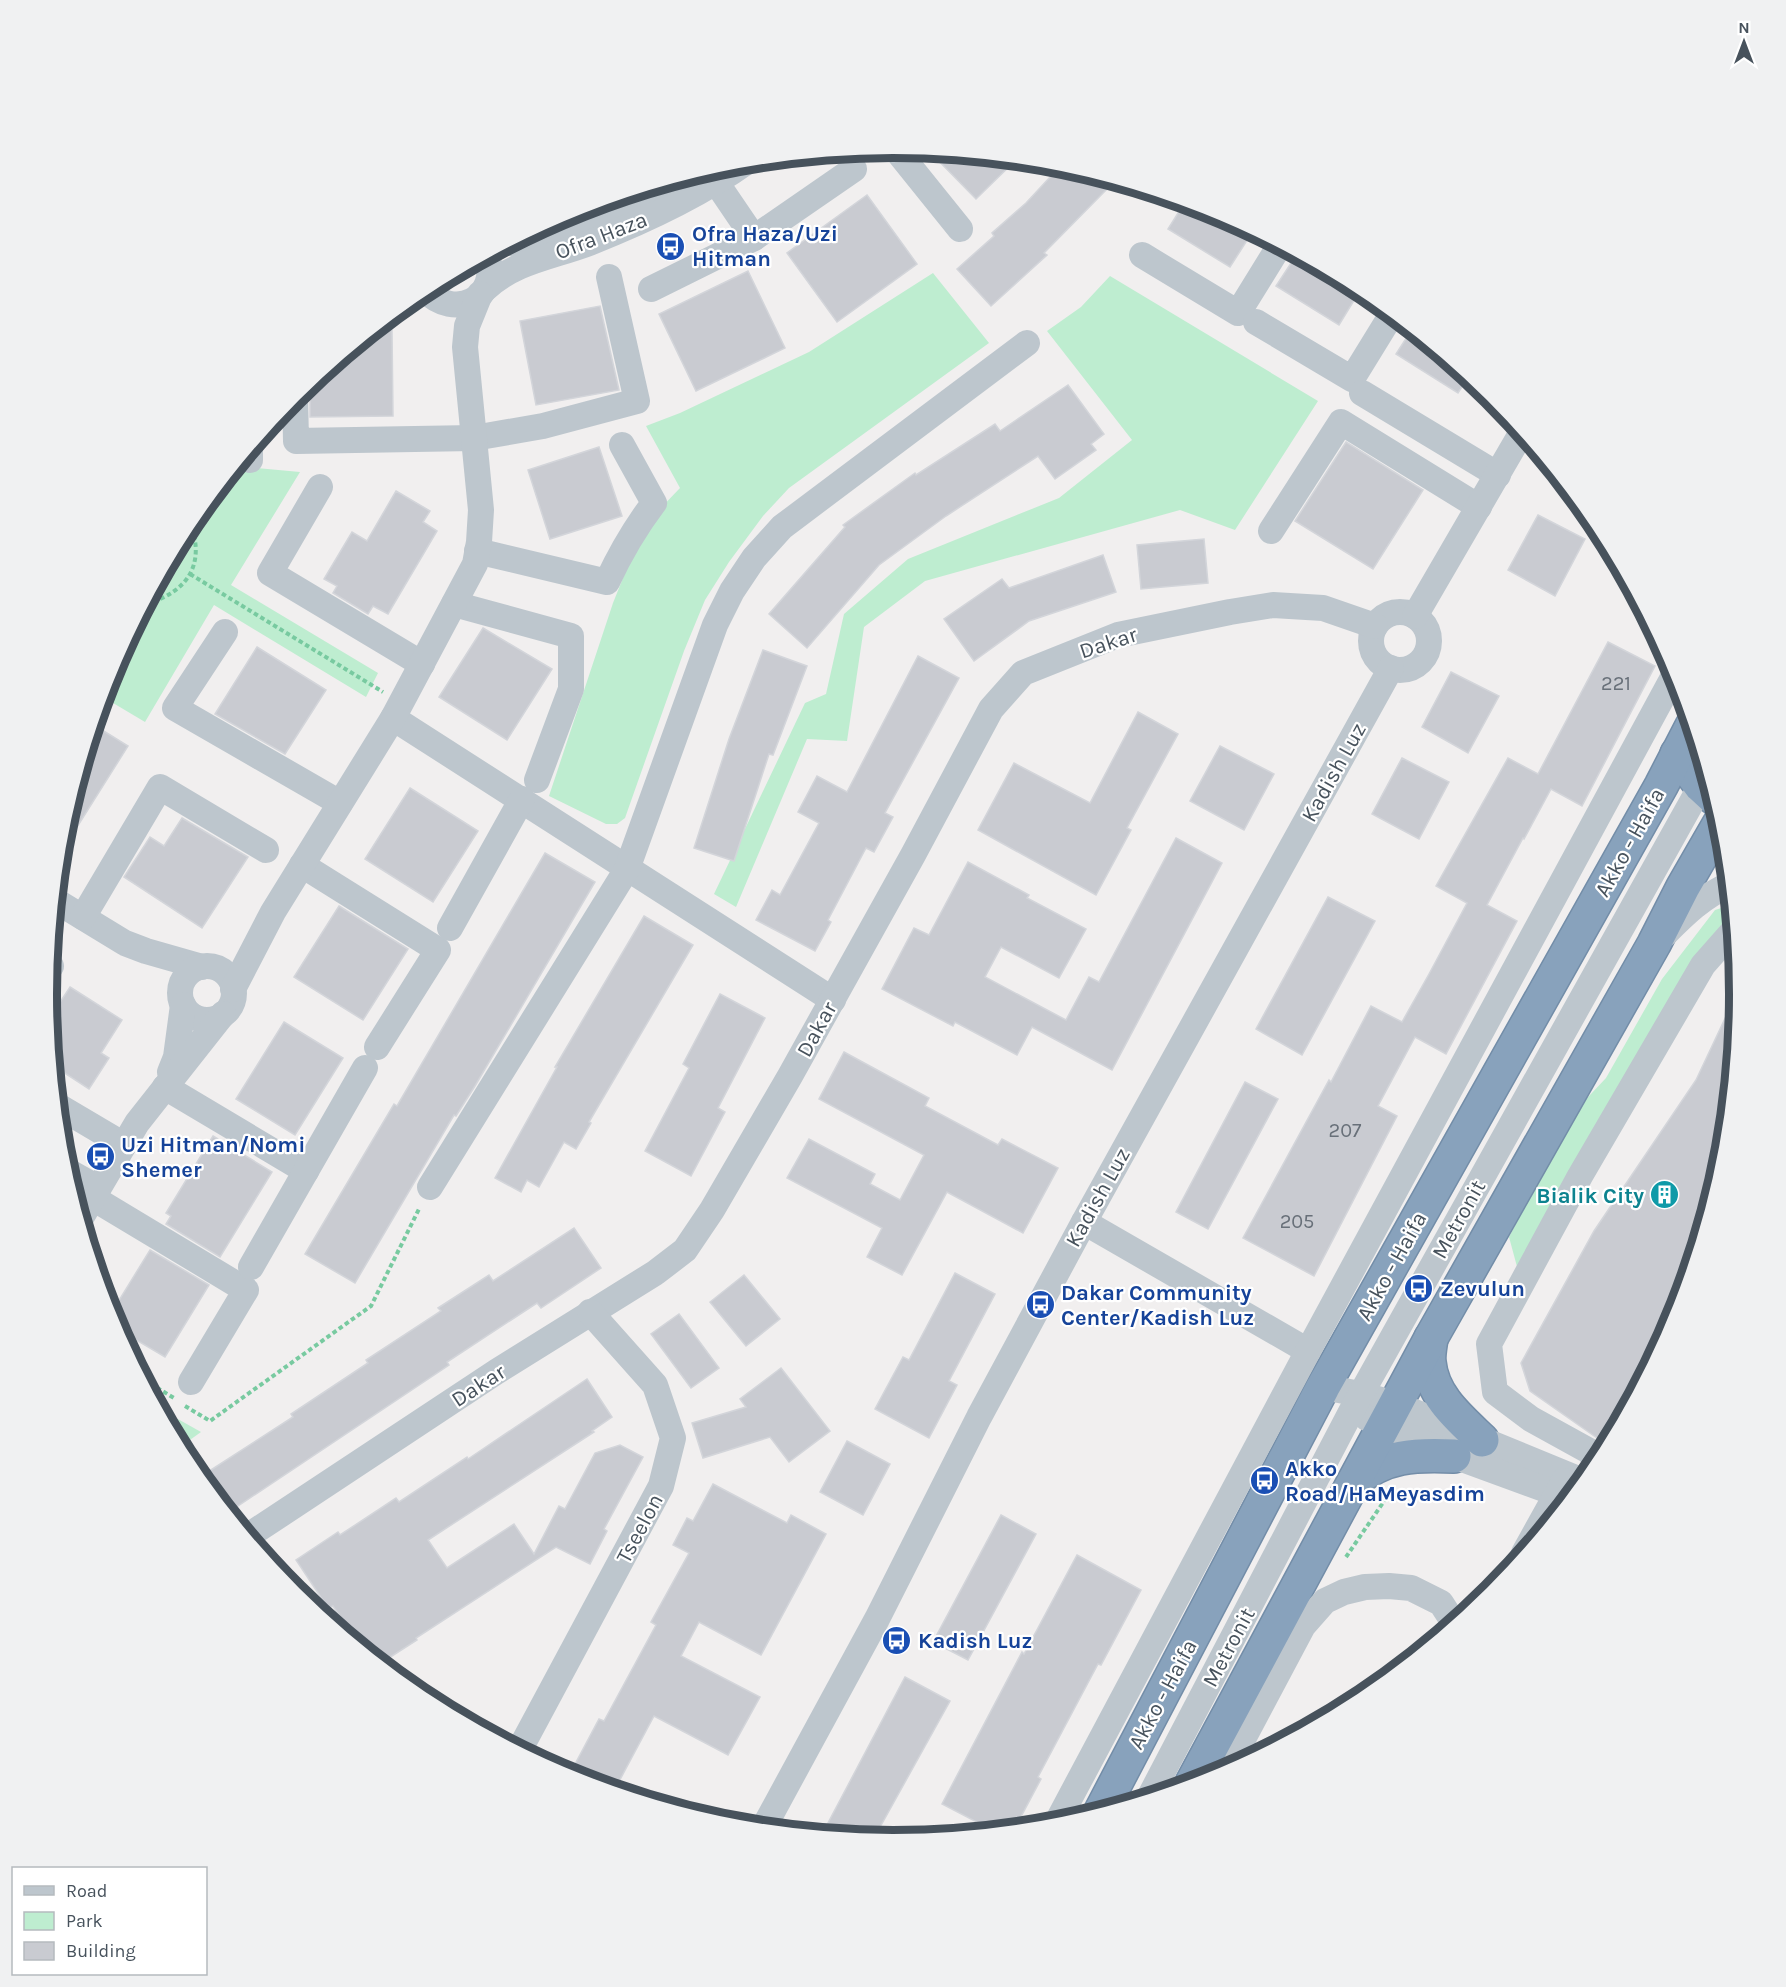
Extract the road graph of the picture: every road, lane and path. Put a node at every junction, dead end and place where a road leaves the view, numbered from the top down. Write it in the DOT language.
graph roads {
  1 [pos="903,158"];
  2 [pos="854,169"];
  3 [pos="707,179"];
  4 [pos="703,180"];
  5 [pos="695,182"];
  6 [pos="960,230"];
  7 [pos="754,237"];
  8 [pos="534,239"];
  9 [pos="1276,251"];
  10 [pos="1142,255"];
  11 [pos="489,262"];
  12 [pos="609,277"];
  13 [pos="651,289"];
  14 [pos="482,291"];
  15 [pos="432,296"];
  16 [pos="431,297"];
  17 [pos="1388,320"];
  18 [pos="1256,322"];
  19 [pos="1027,343"];
  20 [pos="467,375"];
  21 [pos="1362,393"];
  22 [pos="295,409"];
  23 [pos="474,438"];
  24 [pos="1518,438"];
  25 [pos="622,445"];
  26 [pos="1498,475"];
  27 [pos="321,487"];
  28 [pos="1479,507"];
  29 [pos="1271,531"];
  30 [pos="195,534"];
  31 [pos="477,551"];
  32 [pos="190,574"];
  33 [pos="155,602"];
  34 [pos="454,604"];
  35 [pos="1415,616"];
  36 [pos="1375,626"];
  37 [pos="225,632"];
  38 [pos="422,664"];
  39 [pos="1390,668"];
  40 [pos="1669,685"];
  41 [pos="397,710"];
  42 [pos="1698,768"];
  43 [pos="1698,768"];
  44 [pos="530,790"];
  45 [pos="340,803"];
  46 [pos="1714,834"];
  47 [pos="266,850"];
  48 [pos="302,865"];
  49 [pos="1719,866"];
  50 [pos="627,869"];
  51 [pos="1683,887"];
  52 [pos="1722,889"];
  53 [pos="62,905"];
  54 [pos="273,912"];
  55 [pos="83,917"];
  56 [pos="450,928"];
  57 [pos="1727,938"];
  58 [pos="125,943"];
  59 [pos="1654,944"];
  60 [pos="207,967"];
  61 [pos="233,989"];
  62 [pos="832,1000"];
  63 [pos="182,1003"];
  64 [pos="224,1014"];
  65 [pos="165,1087"];
  66 [pos="65,1110"];
  67 [pos="124,1145"];
  68 [pos="306,1171"];
  69 [pos="430,1187"];
  70 [pos="80,1188"];
  71 [pos="90,1201"];
  72 [pos="1083,1222"];
  73 [pos="251,1267"];
  74 [pos="590,1312"];
  75 [pos="1431,1338"];
  76 [pos="1308,1351"];
  77 [pos="191,1382"];
  78 [pos="1323,1387"];
  79 [pos="156,1388"];
  80 [pos="1282,1400"];
  81 [pos="1356,1402"];
  82 [pos="1389,1415"];
  83 [pos="1468,1448"];
  84 [pos="1591,1454"];
  85 [pos="1274,1480"];
  86 [pos="1350,1485"];
  87 [pos="1567,1486"];
  88 [pos="254,1532"];
  89 [pos="1450,1616"];
  90 [pos="1216,1736"];
  91 [pos="523,1743"];
  92 [pos="1234,1756"];
  93 [pos="1220,1763"];
  94 [pos="1198,1772"];
  95 [pos="1155,1787"];
  96 [pos="1106,1802"];
  97 [pos="1063,1811"];
  98 [pos="768,1819"];
  1 -- 6 [label="street"];
  2 -- 7 [label="street"];
  3 -- 7 [label="street"];
  4 -- 14 [label="street, Ofra Haza"];
  5 -- 8 [label="street, Ofra Haza"];
  7 -- 13 [label="street"];
  9 -- 10 [label="street"];
  11 -- 14 [label="street"];
  12 -- 23 [label="street"];
  14 -- 15 [label="street"];
  14 -- 20 [label="street"];
  16 -- 20 [label="street"];
  17 -- 18 [label="street"];
  19 -- 50 [label="street"];
  20 -- 23 [label="street"];
  21 -- 26 [label="street"];
  22 -- 23 [label="street"];
  23 -- 31 [label="street"];
  24 -- 26 [label="street"];
  25 -- 31 [label="street"];
  26 -- 28 [label="street"];
  27 -- 38 [label="street"];
  28 -- 29 [label="street"];
  28 -- 35 [label="street"];
  30 -- 32 [label="path"];
  31 -- 34 [label="street"];
  32 -- 33 [label="path"];
  32 -- 41 [label="path"];
  34 -- 38 [label="street"];
  34 -- 44 [label="street"];
  35 -- 36 [label="street"];
  35 -- 39 [label="street"];
  36 -- 39 [label="street"];
  36 -- 62 [label="street, Dakar"];
  37 -- 45 [label="street"];
  38 -- 41 [label="street"];
  39 -- 72 [label="street, Kadish Luz"];
  40 -- 76 [label="street"];
  41 -- 44 [label="street"];
  41 -- 45 [label="street"];
  42 -- 78 [label="highway, Akko - Haifa"];
  43 -- 81 [label="street, Metronit"];
  44 -- 50 [label="street"];
  44 -- 56 [label="street"];
  45 -- 48 [label="street"];
  46 -- 51 [label="highway"];
  47 -- 55 [label="street"];
  48 -- 54 [label="street"];
  48 -- 68 [label="street"];
  49 -- 51 [label="highway"];
  50 -- 62 [label="street"];
  50 -- 69 [label="street"];
  51 -- 59 [label="highway"];
  52 -- 59 [label="street"];
  53 -- 55 [label="street"];
  54 -- 60 [label="street"];
  54 -- 61 [label="street"];
  55 -- 58 [label="street"];
  57 -- 84 [label="street"];
  58 -- 60 [label="street"];
  58 -- 63 [label="street"];
  59 -- 75 [label="highway"];
  60 -- 61 [label="street"];
  60 -- 63 [label="street"];
  61 -- 64 [label="street"];
  62 -- 74 [label="street, Dakar"];
  63 -- 64 [label="street"];
  63 -- 65 [label="street"];
  64 -- 65 [label="street"];
  65 -- 67 [label="street"];
  65 -- 68 [label="street"];
  66 -- 67 [label="street"];
  67 -- 71 [label="street"];
  68 -- 73 [label="street"];
  69 -- 79 [label="path"];
  70 -- 71 [label="street"];
  71 -- 77 [label="street"];
  72 -- 76 [label="street"];
  72 -- 98 [label="street, Kadish Luz"];
  74 -- 88 [label="street, Dakar"];
  74 -- 91 [label="street, Tseelon"];
  75 -- 82 [label="highway"];
  75 -- 83 [label="highway"];
  76 -- 80 [label="street"];
  78 -- 81 [label="street"];
  78 -- 85 [label="highway, Akko - Haifa"];
  80 -- 85 [label="street"];
  80 -- 97 [label="street"];
  81 -- 82 [label="street"];
  81 -- 95 [label="street, Metronit"];
  82 -- 83 [label="street"];
  82 -- 86 [label="highway"];
  83 -- 86 [label="highway"];
  83 -- 87 [label="street"];
  85 -- 96 [label="highway, Akko - Haifa"];
  86 -- 90 [label="highway"];
  89 -- 92 [label="street"];
  90 -- 93 [label="street"];
  90 -- 94 [label="highway"];
}
